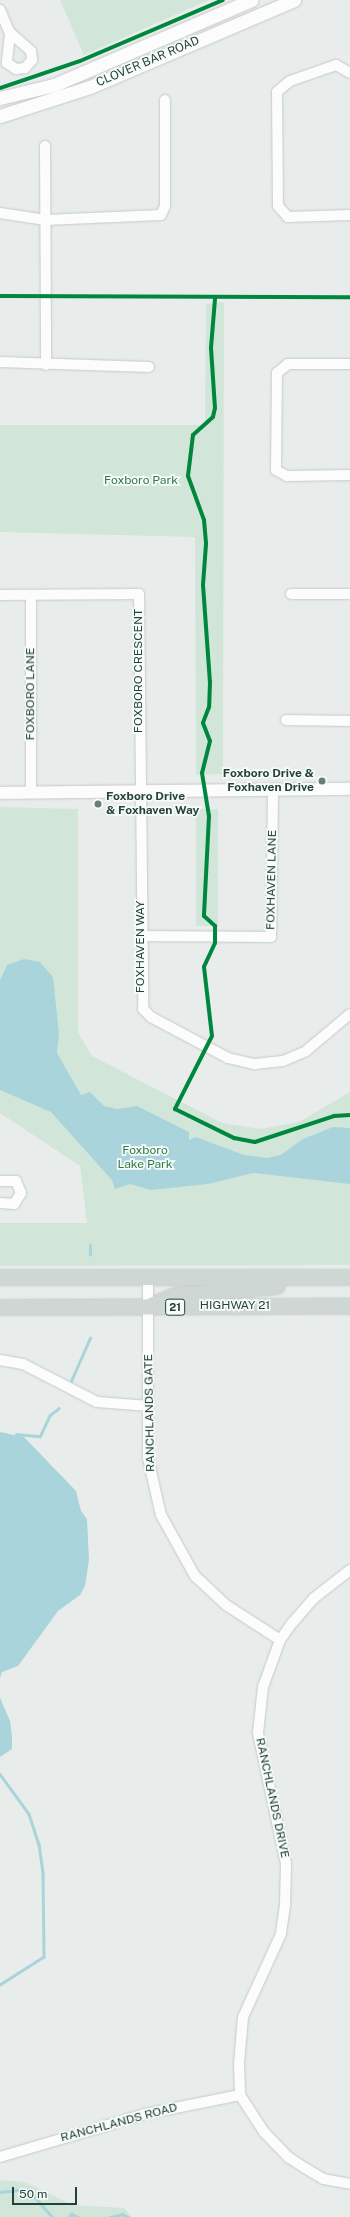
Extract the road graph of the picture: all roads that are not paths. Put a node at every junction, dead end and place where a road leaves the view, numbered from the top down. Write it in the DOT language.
graph roads {
  1 [pos="251,0"];
  2 [pos="294,0"];
  3 [pos="0,10"];
  4 [pos="10,33"];
  5 [pos="350,73"];
  6 [pos="0,98"];
  7 [pos="165,100"];
  8 [pos="0,116"];
  9 [pos="45,146"];
  10 [pos="0,214"];
  11 [pos="350,215"];
  12 [pos="45,220"];
  13 [pos="0,362"];
  14 [pos="350,364"];
  15 [pos="46,365"];
  16 [pos="148,368"];
  17 [pos="350,475"];
  18 [pos="291,594"];
  19 [pos="350,594"];
  20 [pos="0,595"];
  21 [pos="31,595"];
  22 [pos="286,720"];
  23 [pos="350,721"];
  24 [pos="140,791"];
  25 [pos="272,791"];
  26 [pos="347,791"];
  27 [pos="0,793"];
  28 [pos="31,793"];
  29 [pos="142,936"];
  30 [pos="350,1014"];
  31 [pos="0,1181"];
  32 [pos="0,1203"];
  33 [pos="0,1277"];
  34 [pos="148,1277"];
  35 [pos="331,1277"];
  36 [pos="350,1277"];
  37 [pos="350,1306"];
  38 [pos="0,1307"];
  39 [pos="148,1307"];
  40 [pos="0,1360"];
  41 [pos="149,1406"];
  42 [pos="350,1570"];
  43 [pos="280,1640"];
  44 [pos="240,2095"];
  45 [pos="0,2157"];
  46 [pos="350,2184"];
  1 -- 6 [label="main road, CLOVER BAR ROAD"];
  2 -- 8 [label="main road, CLOVER BAR ROAD"];
  3 -- 4 [label="street"];
  5 -- 11 [label="street"];
  7 -- 12 [label="street"];
  9 -- 12 [label="street"];
  10 -- 12 [label="street"];
  12 -- 15 [label="street"];
  13 -- 15 [label="street"];
  14 -- 17 [label="street"];
  15 -- 16 [label="street"];
  18 -- 19 [label="street"];
  20 -- 21 [label="street, FOXBORO CRESCENT"];
  21 -- 24 [label="street, FOXBORO CRESCENT"];
  21 -- 28 [label="street, FOXBORO LANE"];
  22 -- 23 [label="street"];
  24 -- 25 [label="street"];
  24 -- 28 [label="street"];
  24 -- 29 [label="street, FOXHAVEN WAY"];
  25 -- 26 [label="street"];
  25 -- 29 [label="street, FOXHAVEN LANE"];
  27 -- 28 [label="street"];
  29 -- 30 [label="street, FOXHAVEN WAY"];
  31 -- 32 [label="street"];
  33 -- 34 [label="main road"];
  34 -- 35 [label="main road"];
  34 -- 39 [label="street, RANCHLANDS GATE"];
  35 -- 36 [label="main road"];
  35 -- 39 [label="main road"];
  37 -- 39 [label="main road, HIGHWAY 21 / 21"];
  38 -- 39 [label="main road, HIGHWAY 21 / 21"];
  39 -- 41 [label="street, RANCHLANDS GATE"];
  40 -- 41 [label="street"];
  41 -- 43 [label="street, RANCHLANDS GATE"];
  42 -- 43 [label="street, RANCHLANDS DRIVE"];
  43 -- 44 [label="street, RANCHLANDS DRIVE"];
  44 -- 45 [label="street, RANCHLANDS ROAD"];
  44 -- 46 [label="street"];
}
